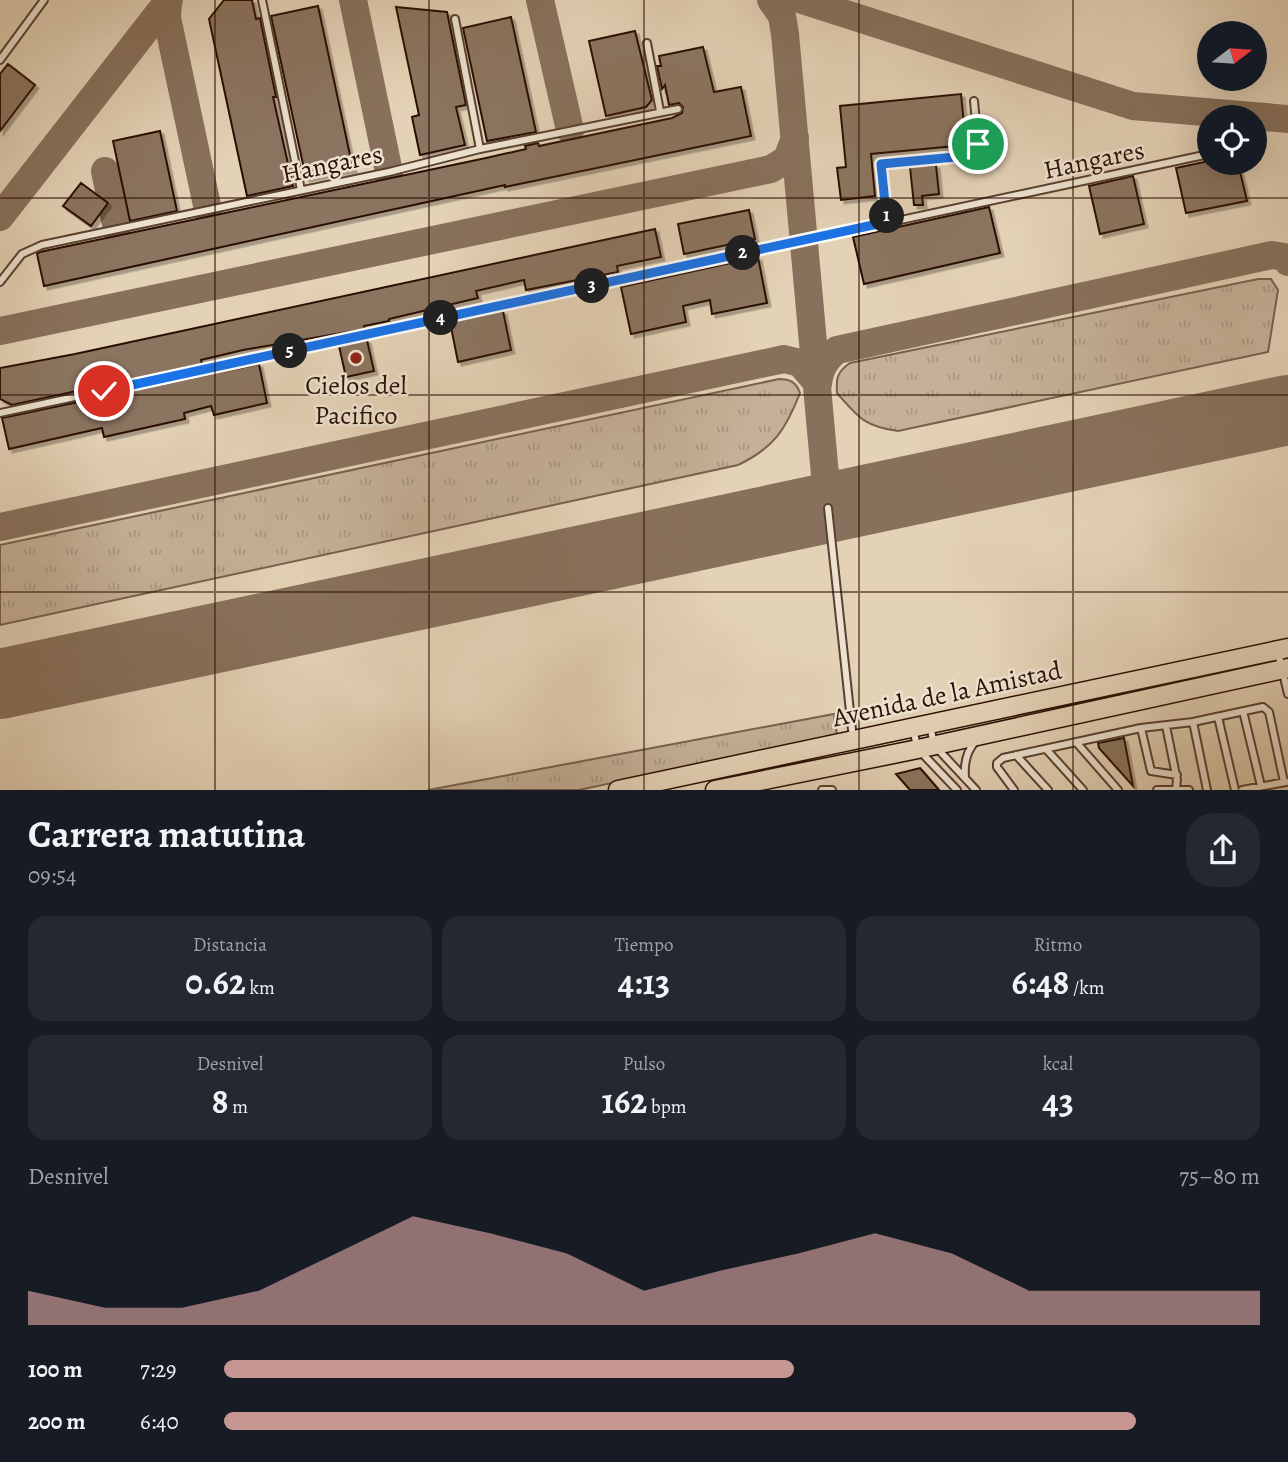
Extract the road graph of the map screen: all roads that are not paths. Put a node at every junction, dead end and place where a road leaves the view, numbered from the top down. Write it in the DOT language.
graph roads {
  1 [pos="44,0"];
  2 [pos="262,0"];
  3 [pos="455,19"];
  4 [pos="647,43"];
  5 [pos="0,60"];
  6 [pos="974,101"];
  7 [pos="678,109"];
  8 [pos="660,111"];
  9 [pos="480,149"];
  10 [pos="1197,157"];
  11 [pos="301,190"];
  12 [pos="887,222"];
  13 [pos="3,273"];
  14 [pos="0,282"];
  15 [pos="0,413"];
  16 [pos="828,508"];
  17 [pos="1283,649"];
  18 [pos="1285,669"];
  19 [pos="1288,694"];
  20 [pos="1243,711"];
  21 [pos="1218,717"];
  22 [pos="1193,722"];
  23 [pos="921,726"];
  24 [pos="1166,726"];
  25 [pos="1141,728"];
  26 [pos="983,735"];
  27 [pos="853,740"];
  28 [pos="1076,742"];
  29 [pos="926,747"];
  30 [pos="1046,749"];
  31 [pos="1016,755"];
  32 [pos="1177,775"];
  33 [pos="966,779"];
  34 [pos="1286,782"];
  35 [pos="1261,786"];
  36 [pos="746,787"];
  37 [pos="1176,789"];
  38 [pos="618,790"];
  39 [pos="715,790"];
  40 [pos="822,790"];
  41 [pos="832,790"];
  42 [pos="957,790"];
  43 [pos="976,790"];
  44 [pos="1014,790"];
  45 [pos="1048,790"];
  46 [pos="1083,790"];
  47 [pos="1118,790"];
  48 [pos="1157,790"];
  49 [pos="1189,790"];
  50 [pos="1207,790"];
  51 [pos="1235,790"];
  52 [pos="1242,790"];
  1 -- 5 [label="lane"];
  2 -- 11 [label="lane"];
  3 -- 9 [label="lane"];
  4 -- 8 [label="lane"];
  6 -- 12 [label="lane"];
  7 -- 8 [label="lane, Hangares"];
  8 -- 9 [label="lane, Hangares"];
  9 -- 11 [label="lane, Hangares"];
  10 -- 12 [label="lane, Hangares"];
  11 -- 13 [label="lane, Hangares"];
  12 -- 15 [label="lane, Hangares"];
  13 -- 14 [label="lane, Hangares"];
  16 -- 27 [label="lane"];
  17 -- 18 [label="lane"];
  17 -- 23 [label="main road, Avenida de la Amistad"];
  18 -- 19 [label="lane"];
  18 -- 26 [label="main road, Avenida de la Amistad"];
  20 -- 21 [label="lane"];
  20 -- 34 [label="lane"];
  20 -- 35 [label="lane"];
  21 -- 22 [label="lane"];
  21 -- 51 [label="lane"];
  22 -- 24 [label="lane"];
  22 -- 50 [label="lane"];
  23 -- 27 [label="main road, Avenida de la Amistad"];
  23 -- 29 [label="lane"];
  23 -- 29 [label="lane"];
  24 -- 25 [label="lane"];
  24 -- 32 [label="lane"];
  25 -- 28 [label="lane"];
  25 -- 32 [label="lane"];
  26 -- 29 [label="main road, Avenida de la Amistad"];
  26 -- 33 [label="lane"];
  27 -- 38 [label="main road, Avenida de la Amistad"];
  28 -- 30 [label="lane"];
  28 -- 47 [label="lane"];
  29 -- 33 [label="lane"];
  29 -- 36 [label="main road, Avenida de la Amistad"];
  29 -- 42 [label="lane"];
  30 -- 31 [label="lane"];
  30 -- 46 [label="lane"];
  31 -- 44 [label="lane"];
  31 -- 45 [label="lane"];
  32 -- 37 [label="lane"];
  33 -- 43 [label="lane"];
  34 -- 35 [label="lane"];
  35 -- 52 [label="lane"];
  36 -- 39 [label="main road, Avenida de la Amistad"];
  37 -- 48 [label="lane"];
  37 -- 49 [label="lane"];
  40 -- 41 [label="lane"];
}
